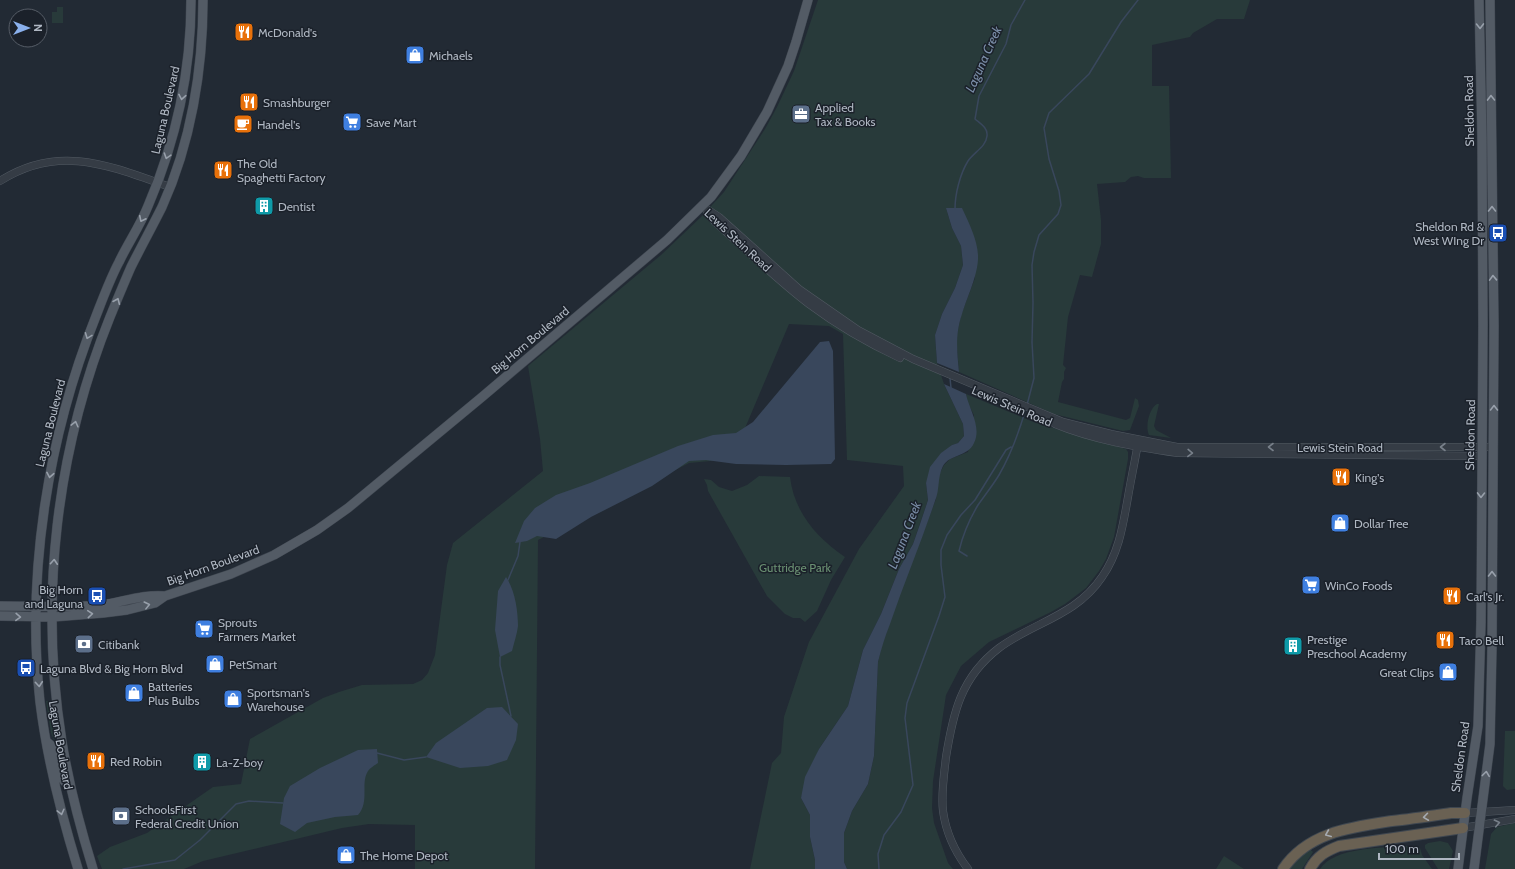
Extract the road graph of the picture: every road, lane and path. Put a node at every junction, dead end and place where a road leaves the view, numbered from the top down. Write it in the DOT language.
graph roads {
  1 [pos="191,0"];
  2 [pos="196,0"];
  3 [pos="202,0"];
  4 [pos="808,0"];
  5 [pos="1479,0"];
  6 [pos="1490,0"];
  7 [pos="200,67"];
  8 [pos="0,181"];
  9 [pos="157,183"];
  10 [pos="170,187"];
  11 [pos="702,206"];
  12 [pos="1048,419"];
  13 [pos="1139,439"];
  14 [pos="1138,447"];
  15 [pos="1356,447"];
  16 [pos="1411,447"];
  17 [pos="1482,447"];
  18 [pos="1494,447"];
  19 [pos="1304,455"];
  20 [pos="1361,455"];
  21 [pos="1482,456"];
  22 [pos="165,596"];
  23 [pos="0,606"];
  24 [pos="37,606"];
  25 [pos="52,607"];
  26 [pos="1481,614"];
  27 [pos="0,616"];
  28 [pos="36,617"];
  29 [pos="53,617"];
  30 [pos="1490,712"];
  31 [pos="46,741"];
  32 [pos="70,785"];
  33 [pos="1515,810"];
  34 [pos="1482,812"];
  35 [pos="1465,813"];
  36 [pos="1515,819"];
  37 [pos="1480,826"];
  38 [pos="1463,828"];
  39 [pos="77,868"];
  40 [pos="92,868"];
  41 [pos="968,869"];
  42 [pos="1283,869"];
  43 [pos="1310,869"];
  44 [pos="1458,869"];
  45 [pos="1474,869"];
  1 -- 9 [label="main road, Laguna Boulevard, one-way"];
  2 -- 7 [label="main road"];
  3 -- 7 [label="main road, Laguna Boulevard"];
  4 -- 11 [label="main road, Big Horn Boulevard"];
  5 -- 17 [label="main road, Sheldon Road, one-way"];
  18 -- 6 [label="main road, Sheldon Road, one-way"];
  7 -- 10 [label="main road, Laguna Boulevard"];
  8 -- 9 [label="street"];
  9 -- 10 [label="street"];
  9 -- 24 [label="main road, Laguna Boulevard, one-way"];
  25 -- 10 [label="main road, Laguna Boulevard, one-way"];
  11 -- 12 [label="street, Lewis Stein Road"];
  11 -- 22 [label="main road, Big Horn Boulevard"];
  12 -- 13 [label="street, Lewis Stein Road"];
  12 -- 14 [label="street, Lewis Stein Road"];
  13 -- 14 [label="street"];
  15 -- 13 [label="street, Lewis Stein Road, one-way"];
  14 -- 19 [label="street, Lewis Stein Road, one-way"];
  14 -- 41 [label="street"];
  15 -- 16 [label="street, Lewis Stein Road"];
  15 -- 19 [label="street"];
  17 -- 16 [label="street, Lewis Stein Road, one-way"];
  16 -- 20 [label="street"];
  17 -- 18 [label="street, Lewis Stein Road"];
  17 -- 21 [label="main road, Sheldon Road"];
  30 -- 18 [label="main road, Sheldon Road, one-way"];
  19 -- 20 [label="street, Lewis Stein Road"];
  20 -- 21 [label="street, Lewis Stein Road"];
  21 -- 26 [label="main road, Sheldon Road, one-way"];
  22 -- 25 [label="main road, Big Horn Boulevard"];
  29 -- 22 [label="main road, Big Horn Boulevard, one-way"];
  23 -- 24 [label="main road, Big Horn Boulevard"];
  24 -- 25 [label="main road, Big Horn Boulevard"];
  24 -- 28 [label="main road, Laguna Boulevard"];
  25 -- 29 [label="main road, Laguna Boulevard"];
  26 -- 30 [label="main road"];
  26 -- 35 [label="main road, Sheldon Road"];
  27 -- 28 [label="main road, Big Horn Boulevard, one-way"];
  28 -- 29 [label="main road, Big Horn Boulevard"];
  28 -- 31 [label="main road, Laguna Boulevard, one-way"];
  29 -- 32 [label="main road, Laguna Boulevard"];
  34 -- 30 [label="main road, Sheldon Road, one-way"];
  31 -- 32 [label="main road"];
  31 -- 39 [label="main road, Laguna Boulevard, one-way"];
  32 -- 40 [label="main road, Laguna Boulevard"];
  33 -- 34 [label="street"];
  34 -- 35 [label="street"];
  34 -- 37 [label="main road, Sheldon Road"];
  35 -- 38 [label="main road, Sheldon Road"];
  35 -- 42 [label="highway, one-way"];
  37 -- 36 [label="street, one-way"];
  37 -- 38 [label="street"];
  37 -- 45 [label="main road, Sheldon Road"];
  38 -- 43 [label="highway"];
  38 -- 44 [label="main road, Sheldon Road"];
}
